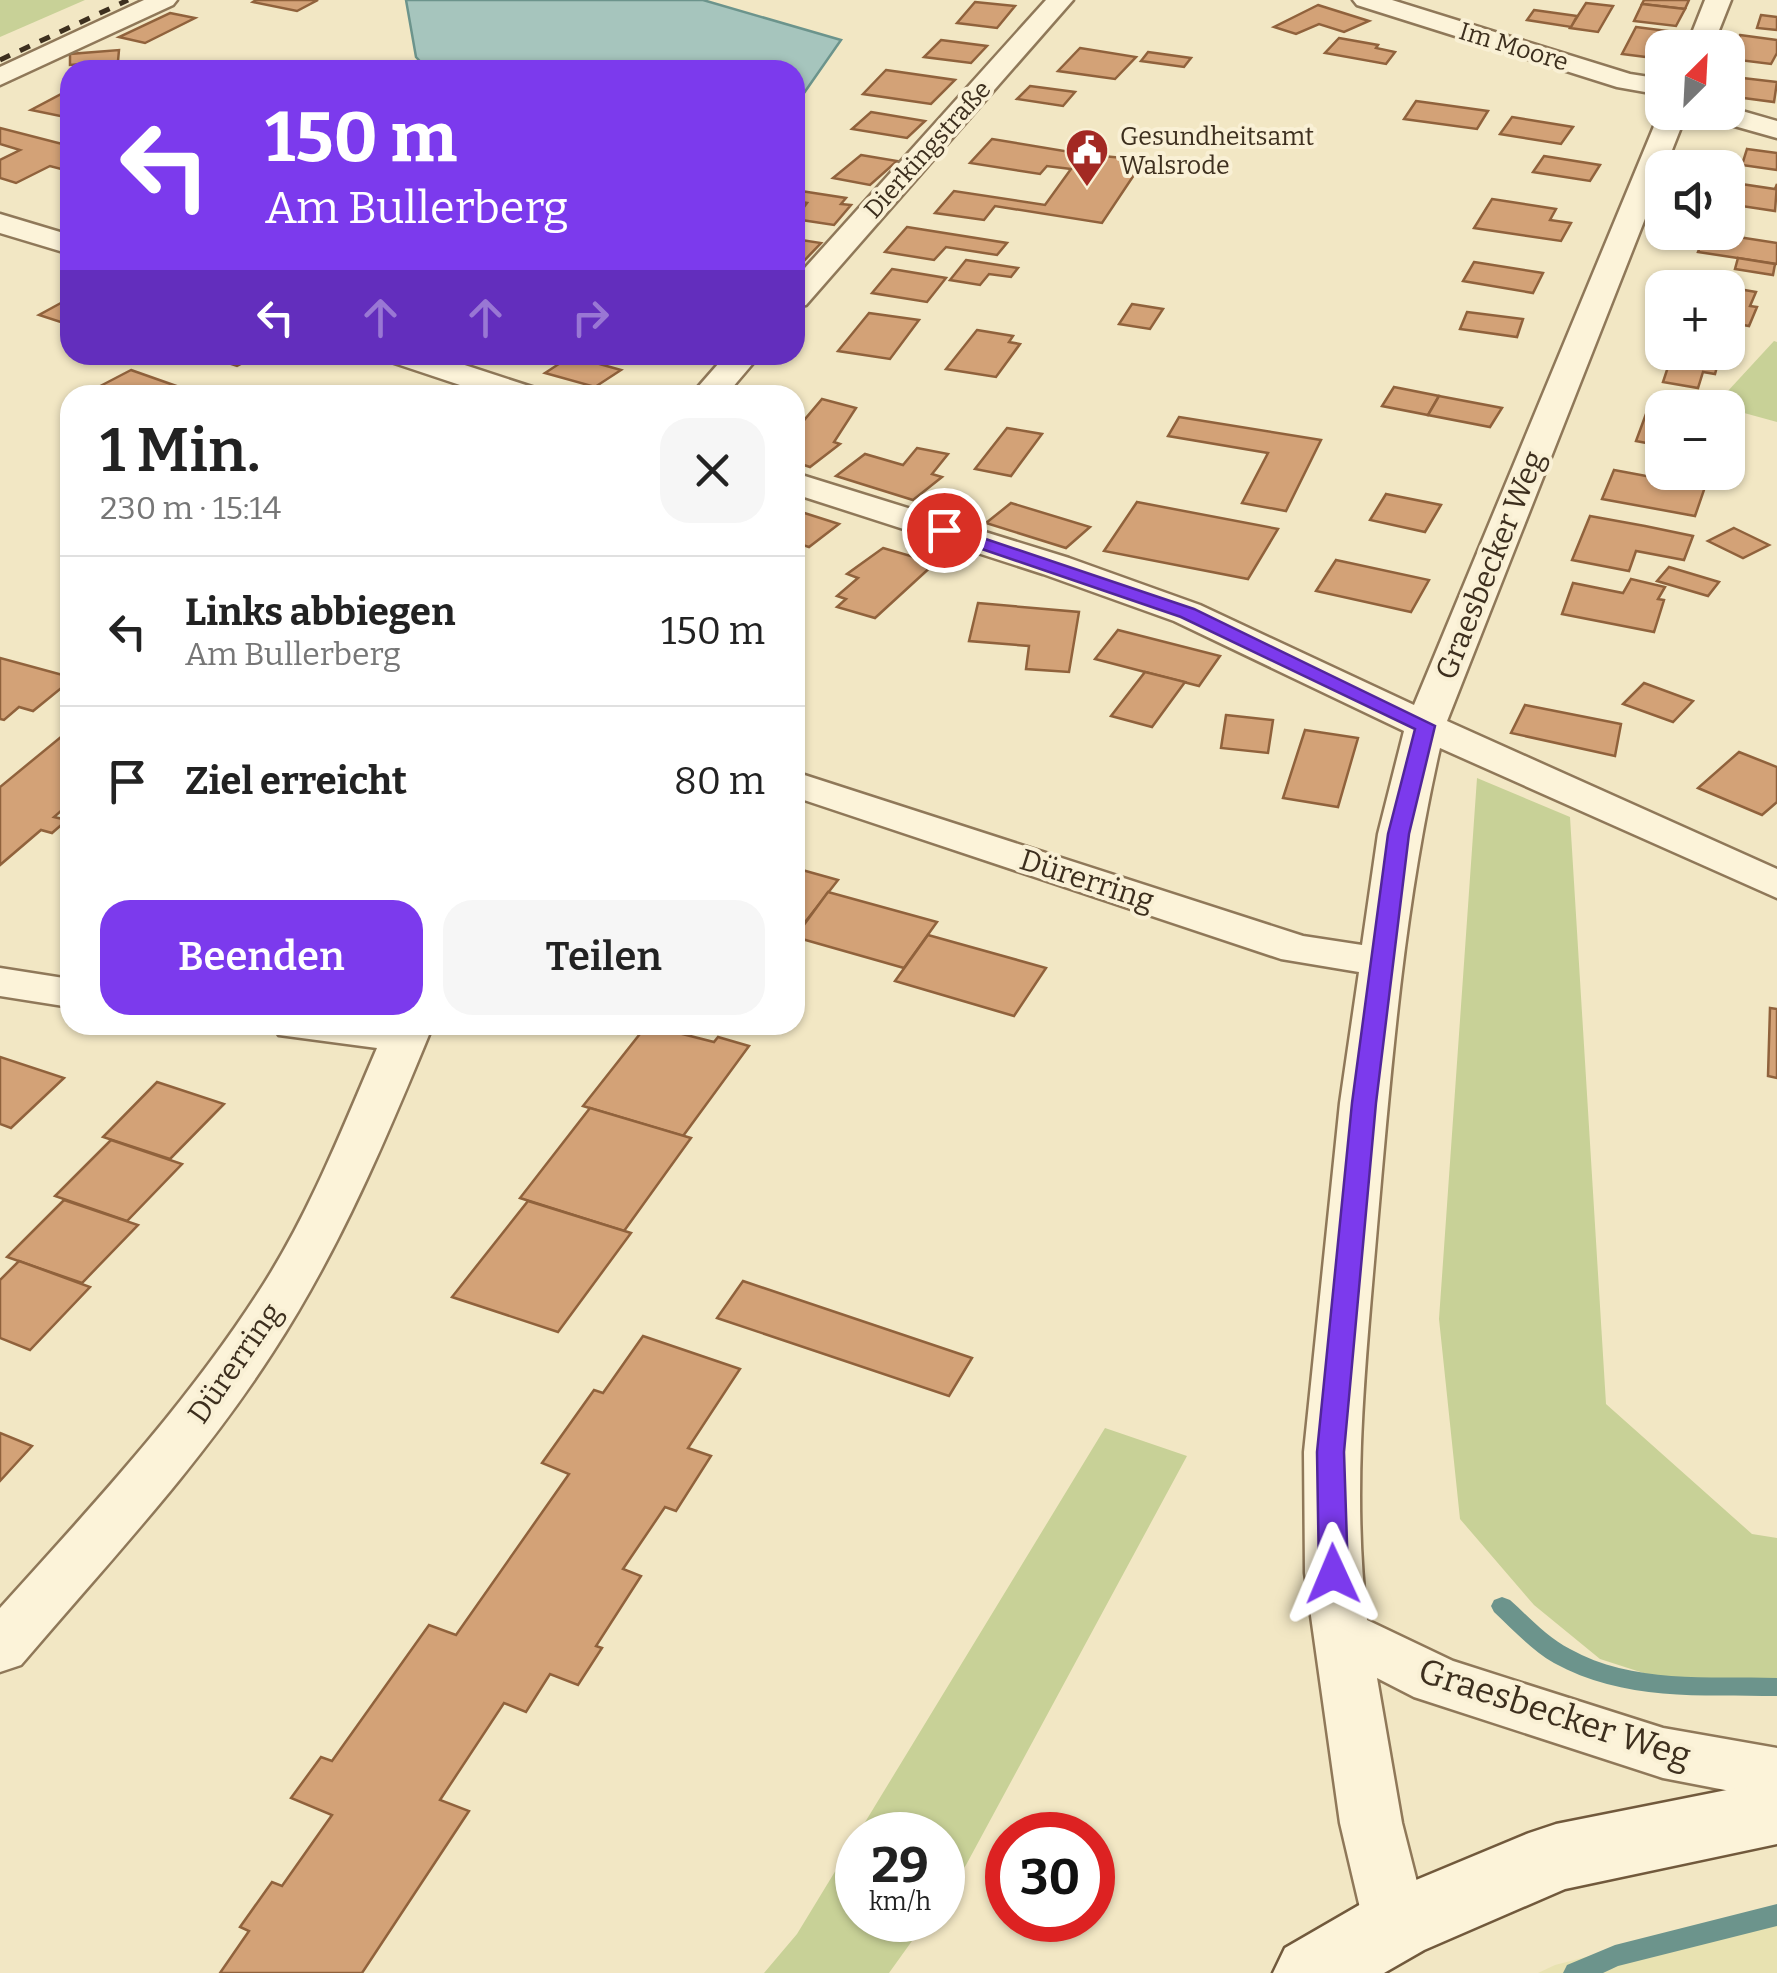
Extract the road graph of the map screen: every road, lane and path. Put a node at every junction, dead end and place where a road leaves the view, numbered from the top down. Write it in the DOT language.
graph roads {
  1 [pos="164,0"];
  2 [pos="1060,0"];
  3 [pos="1366,0"];
  4 [pos="1718,0"];
  5 [pos="1706,30"];
  6 [pos="0,77"];
  7 [pos="1645,85"];
  8 [pos="1745,121"];
  9 [pos="1665,130"];
  10 [pos="1777,130"];
  11 [pos="0,223"];
  12 [pos="60,242"];
  13 [pos="805,287"];
  14 [pos="432,365"];
  15 [pos="735,365"];
  16 [pos="494,385"];
  17 [pos="717,385"];
  18 [pos="805,486"];
  19 [pos="1425,726"];
  20 [pos="805,787"];
  21 [pos="1777,885"];
  22 [pos="1382,962"];
  23 [pos="0,982"];
  24 [pos="60,991"];
  25 [pos="406,1035"];
  26 [pos="1340,1634"];
  27 [pos="0,1648"];
  28 [pos="1777,1774"];
  29 [pos="1777,1812"];
  30 [pos="1396,1925"];
  31 [pos="1312,1973"];
  1 -- 6 [label="street"];
  2 -- 13 [label="street, Dierkingstraße"];
  3 -- 7 [label="street, Im Moore"];
  4 -- 5 [label="street"];
  8 -- 10 [label="street"];
  9 -- 19 [label="street, Graesbecker Weg"];
  11 -- 12 [label="street"];
  14 -- 16 [label="street"];
  15 -- 17 [label="street"];
  18 -- 19 [label="street"];
  19 -- 21 [label="street"];
  19 -- 22 [label="street, Graesbecker Weg"];
  20 -- 22 [label="street, Dürerring"];
  22 -- 26 [label="street, Graesbecker Weg"];
  23 -- 24 [label="street"];
  25 -- 27 [label="street, Dürerring"];
  26 -- 28 [label="street, Graesbecker Weg"];
  26 -- 30 [label="street, Graesbecker Weg"];
  29 -- 30 [label="main road"];
  30 -- 31 [label="main road"];
}
